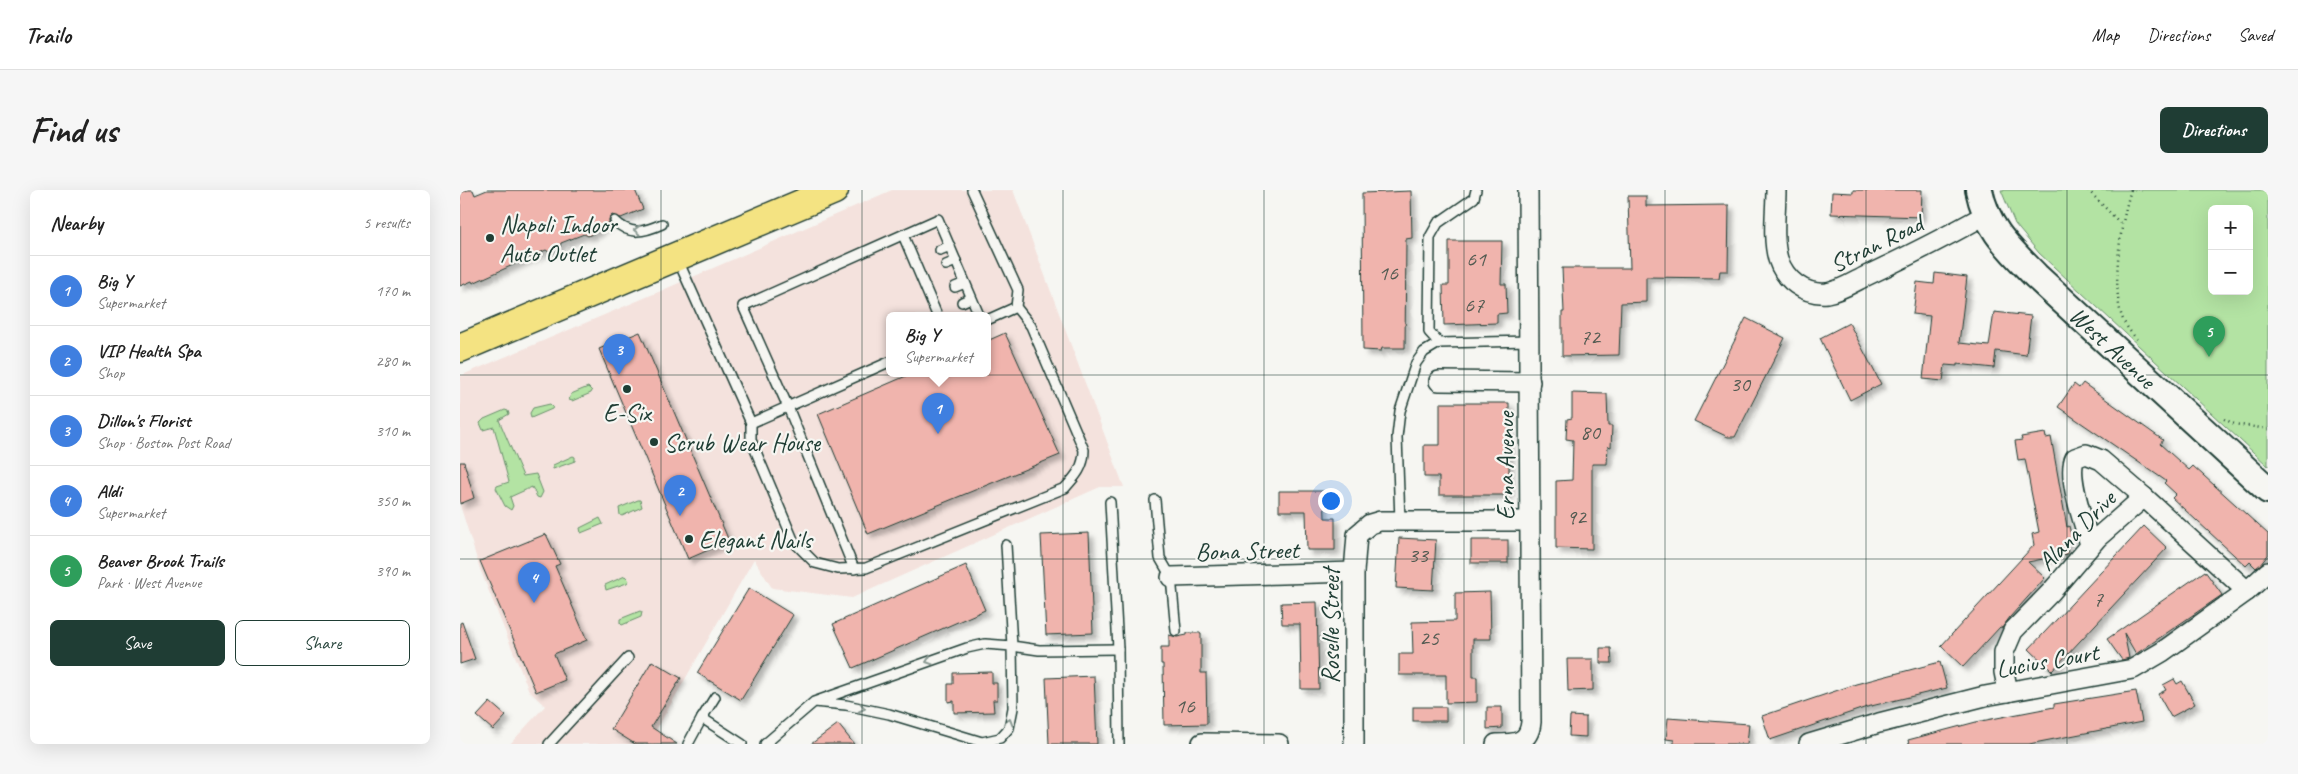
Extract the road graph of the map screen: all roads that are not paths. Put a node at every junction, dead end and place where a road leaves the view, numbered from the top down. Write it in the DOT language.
graph roads {
  1 [pos="834,190"];
  2 [pos="972,190"];
  3 [pos="1476,190"];
  4 [pos="1528,190"];
  5 [pos="1776,190"];
  6 [pos="1979,190"];
  7 [pos="1985,216"];
  8 [pos="615,221"];
  9 [pos="662,224"];
  10 [pos="903,235"];
  11 [pos="950,246"];
  12 [pos="940,250"];
  13 [pos="677,256"];
  14 [pos="923,258"];
  15 [pos="956,261"];
  16 [pos="914,262"];
  17 [pos="946,265"];
  18 [pos="965,283"];
  19 [pos="955,287"];
  20 [pos="938,293"];
  21 [pos="929,297"];
  22 [pos="972,298"];
  23 [pos="962,302"];
  24 [pos="1016,307"];
  25 [pos="945,309"];
  26 [pos="935,312"];
  27 [pos="940,312"];
  28 [pos="978,312"];
  29 [pos="991,318"];
  30 [pos="1530,341"];
  31 [pos="1438,343"];
  32 [pos="460,348"];
  33 [pos="886,363"];
  34 [pos="1439,381"];
  35 [pos="1530,382"];
  36 [pos="788,407"];
  37 [pos="751,423"];
  38 [pos="2268,490"];
  39 [pos="2144,497"];
  40 [pos="1155,500"];
  41 [pos="1110,502"];
  42 [pos="1400,521"];
  43 [pos="1530,521"];
  44 [pos="1006,545"];
  45 [pos="2090,545"];
  46 [pos="854,569"];
  47 [pos="1354,572"];
  48 [pos="2268,572"];
  49 [pos="1171,577"];
  50 [pos="2247,591"];
  51 [pos="1176,630"];
  52 [pos="1012,646"];
  53 [pos="1118,649"];
  54 [pos="628,658"];
  55 [pos="2008,692"];
  56 [pos="715,697"];
  57 [pos="814,702"];
  58 [pos="702,718"];
  59 [pos="1202,743"];
  60 [pos="549,744"];
  61 [pos="688,744"];
  62 [pos="742,744"];
  63 [pos="765,744"];
  64 [pos="1119,744"];
  65 [pos="1280,744"];
  66 [pos="1354,744"];
  67 [pos="1496,744"];
  68 [pos="1809,744"];
  1 -- 13 [label="main road"];
  2 -- 24 [label="lane"];
  3 -- 31 [label="lane"];
  4 -- 30 [label="street, Erna Avenue"];
  5 -- 7 [label="street, Stran Road"];
  6 -- 7 [label="street, West Avenue"];
  7 -- 38 [label="street, West Avenue"];
  9 -- 8 [label="lane, one-way"];
  10 -- 11 [label="lane"];
  10 -- 16 [label="lane"];
  10 -- 36 [label="lane"];
  11 -- 12 [label="lane"];
  11 -- 15 [label="lane"];
  13 -- 32 [label="main road"];
  13 -- 37 [label="lane"];
  14 -- 16 [label="lane"];
  15 -- 17 [label="lane"];
  15 -- 18 [label="lane"];
  16 -- 21 [label="lane"];
  18 -- 19 [label="lane"];
  18 -- 22 [label="lane"];
  20 -- 21 [label="lane"];
  21 -- 26 [label="lane"];
  22 -- 23 [label="lane"];
  22 -- 28 [label="lane"];
  24 -- 29 [label="lane"];
  24 -- 46 [label="lane"];
  25 -- 27 [label="lane"];
  30 -- 31 [label="lane"];
  30 -- 35 [label="street, Erna Avenue"];
  31 -- 42 [label="lane"];
  33 -- 36 [label="lane"];
  34 -- 35 [label="street"];
  35 -- 43 [label="street, Erna Avenue"];
  36 -- 37 [label="lane"];
  36 -- 46 [label="lane"];
  37 -- 46 [label="lane"];
  39 -- 45 [label="street, Alana Drive"];
  39 -- 45 [label="street"];
  39 -- 50 [label="street, Alana Drive"];
  40 -- 49 [label="lane"];
  41 -- 53 [label="lane"];
  42 -- 43 [label="street"];
  42 -- 47 [label="street, Roselle Street"];
  43 -- 67 [label="street, Erna Avenue"];
  44 -- 52 [label="lane"];
  45 -- 55 [label="street, Alana Drive"];
  47 -- 49 [label="street, Bona Street"];
  47 -- 66 [label="street, Roselle Street"];
  48 -- 50 [label="street, Lucius Court"];
  49 -- 51 [label="lane"];
  50 -- 55 [label="street, Lucius Court"];
  52 -- 53 [label="lane"];
  52 -- 57 [label="lane, one-way"];
  57 -- 52 [label="lane, one-way"];
  53 -- 64 [label="lane"];
  54 -- 60 [label="lane"];
  55 -- 68 [label="street, Lucius Court"];
  56 -- 58 [label="lane"];
  57 -- 63 [label="lane"];
  58 -- 61 [label="lane"];
  58 -- 62 [label="lane"];
  59 -- 65 [label="street"];
}
